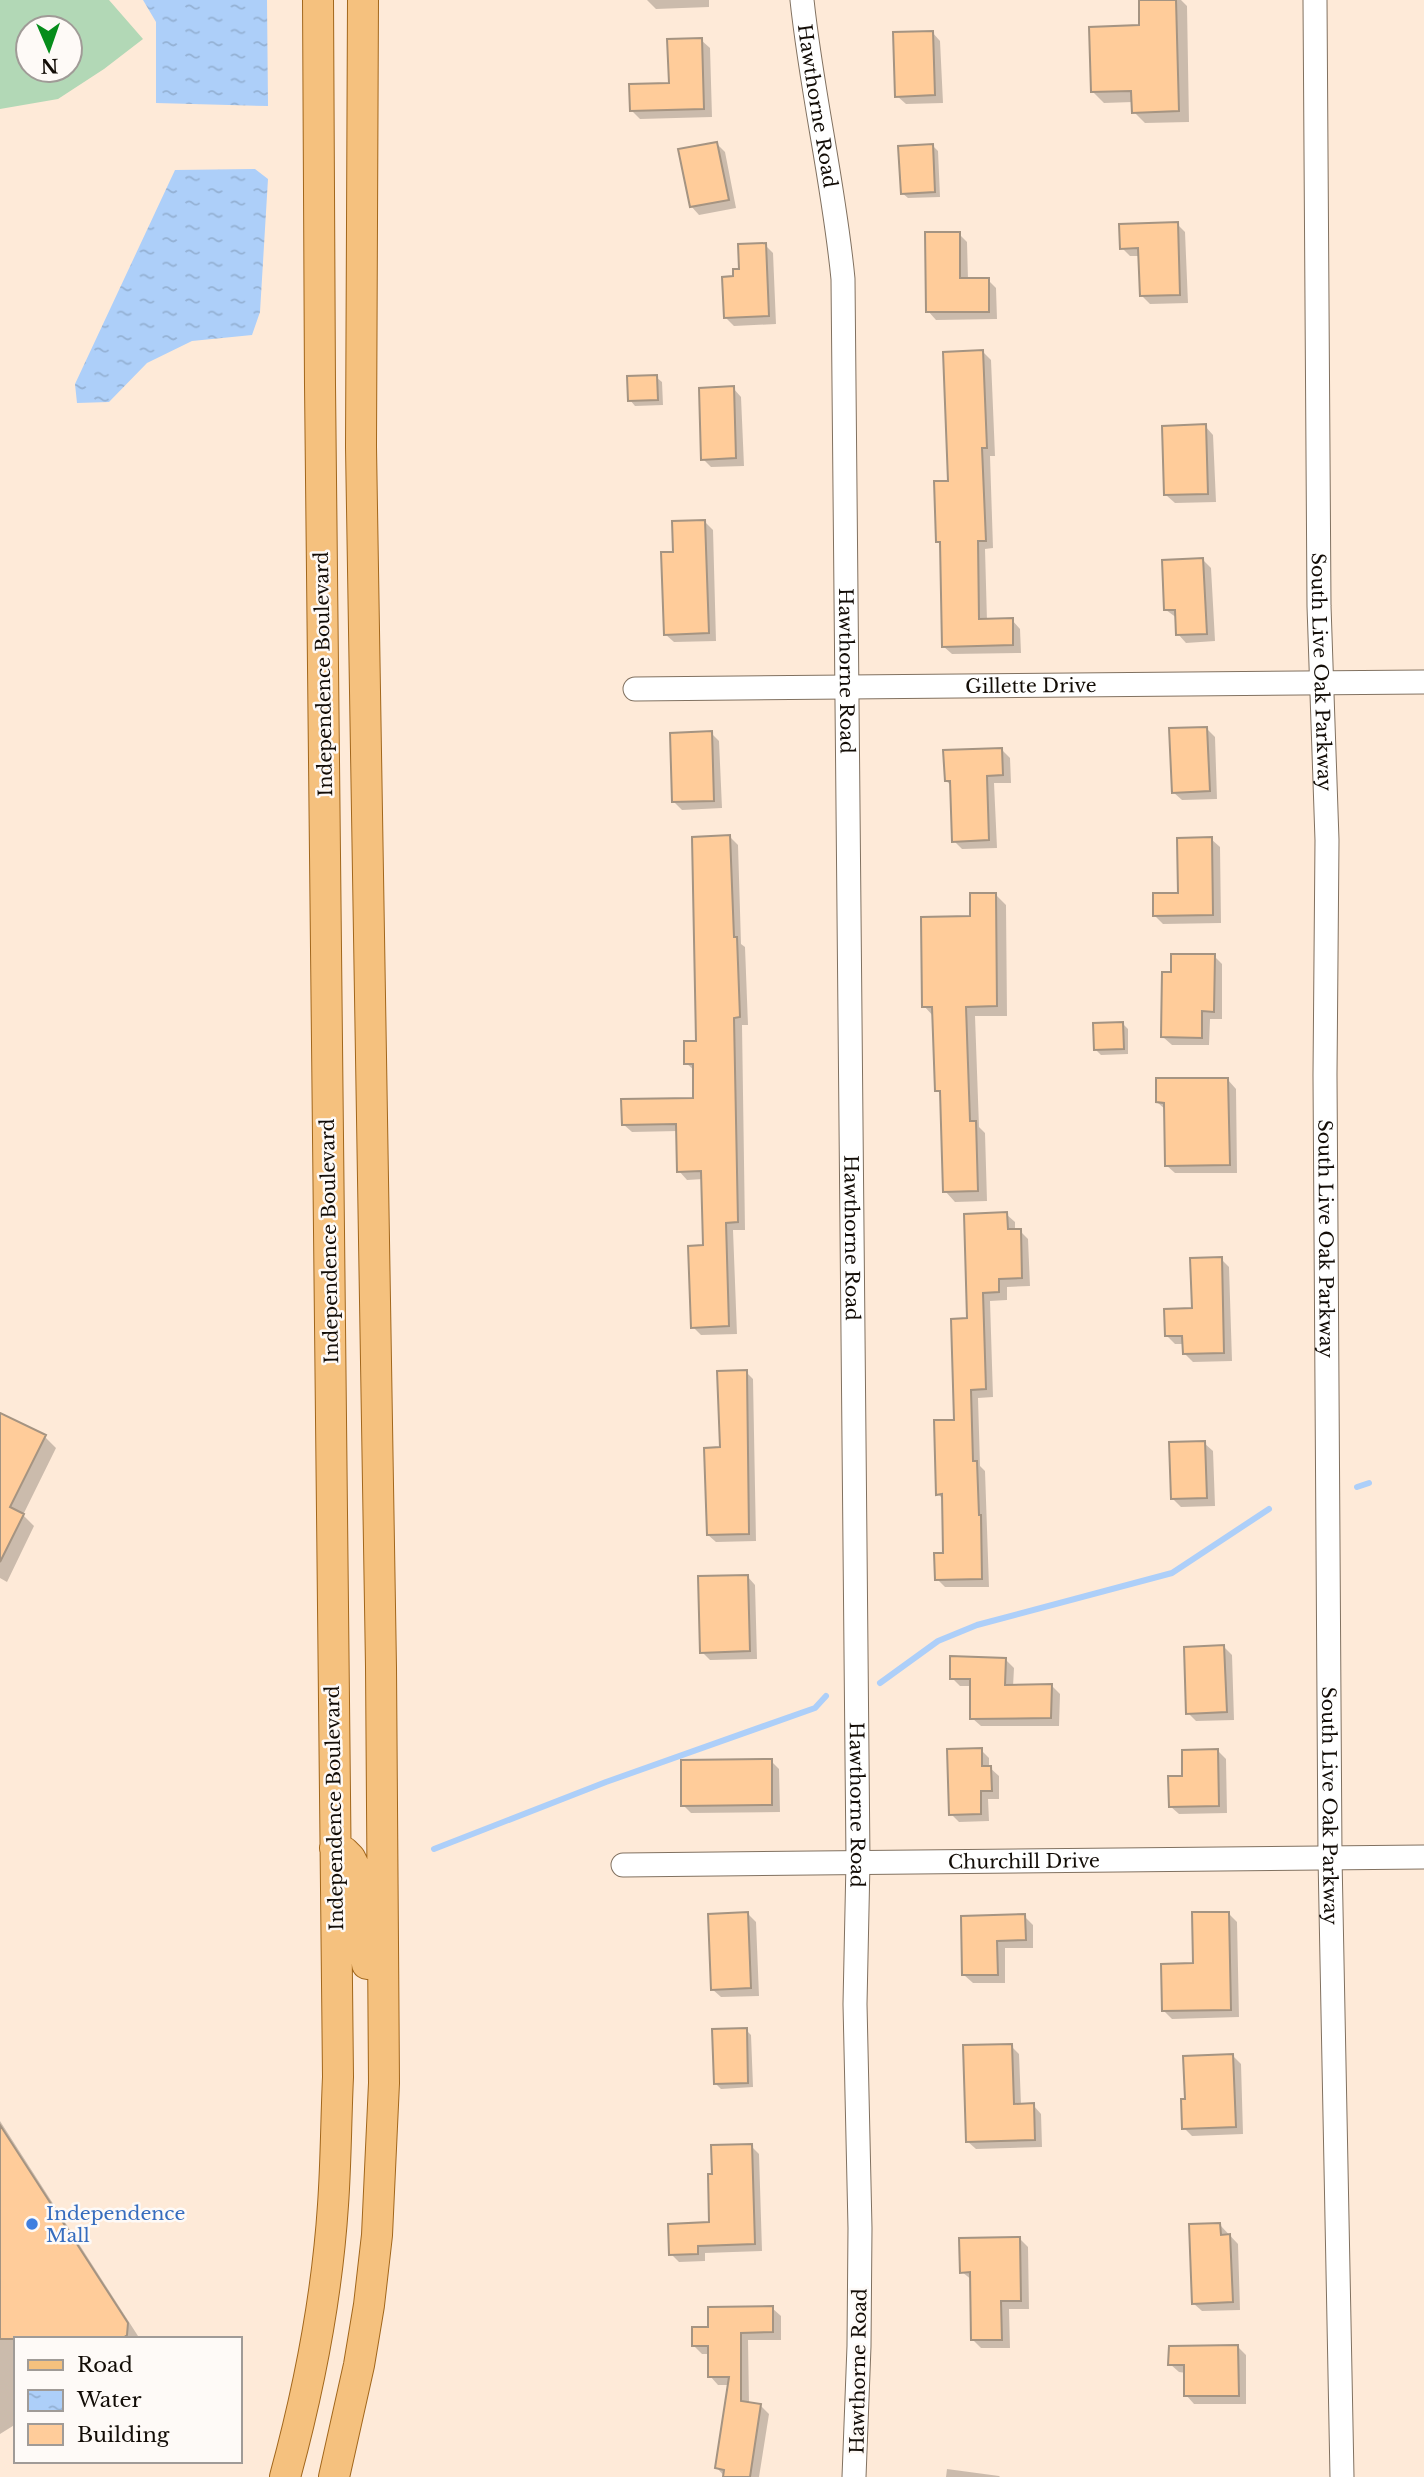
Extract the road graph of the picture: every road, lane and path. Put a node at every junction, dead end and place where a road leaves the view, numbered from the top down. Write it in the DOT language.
graph roads {
  1 [pos="318,0"];
  2 [pos="363,0"];
  3 [pos="802,0"];
  4 [pos="1315,0"];
  5 [pos="1424,682"];
  6 [pos="1322,683"];
  7 [pos="846,686"];
  8 [pos="635,689"];
  9 [pos="335,1848"];
  10 [pos="1331,1857"];
  11 [pos="1424,1857"];
  12 [pos="858,1863"];
  13 [pos="623,1865"];
  14 [pos="384,2083"];
  15 [pos="285,2477"];
  16 [pos="334,2477"];
  17 [pos="854,2477"];
  18 [pos="1342,2477"];
  1 -- 9 [label="main road, Independence Boulevard"];
  2 -- 14 [label="main road"];
  3 -- 7 [label="street, Hawthorne Road"];
  4 -- 6 [label="street, South Live Oak Parkway"];
  5 -- 6 [label="street, Gillette Drive"];
  6 -- 7 [label="street, Gillette Drive"];
  6 -- 10 [label="street, South Live Oak Parkway"];
  7 -- 8 [label="street, Gillette Drive"];
  7 -- 12 [label="street, Hawthorne Road"];
  9 -- 14 [label="main road"];
  9 -- 15 [label="main road, Independence Boulevard"];
  10 -- 11 [label="street, Churchill Drive"];
  10 -- 12 [label="street, Churchill Drive"];
  10 -- 18 [label="street, South Live Oak Parkway"];
  12 -- 13 [label="street, Churchill Drive"];
  12 -- 17 [label="street, Hawthorne Road"];
  14 -- 16 [label="main road"];
}
